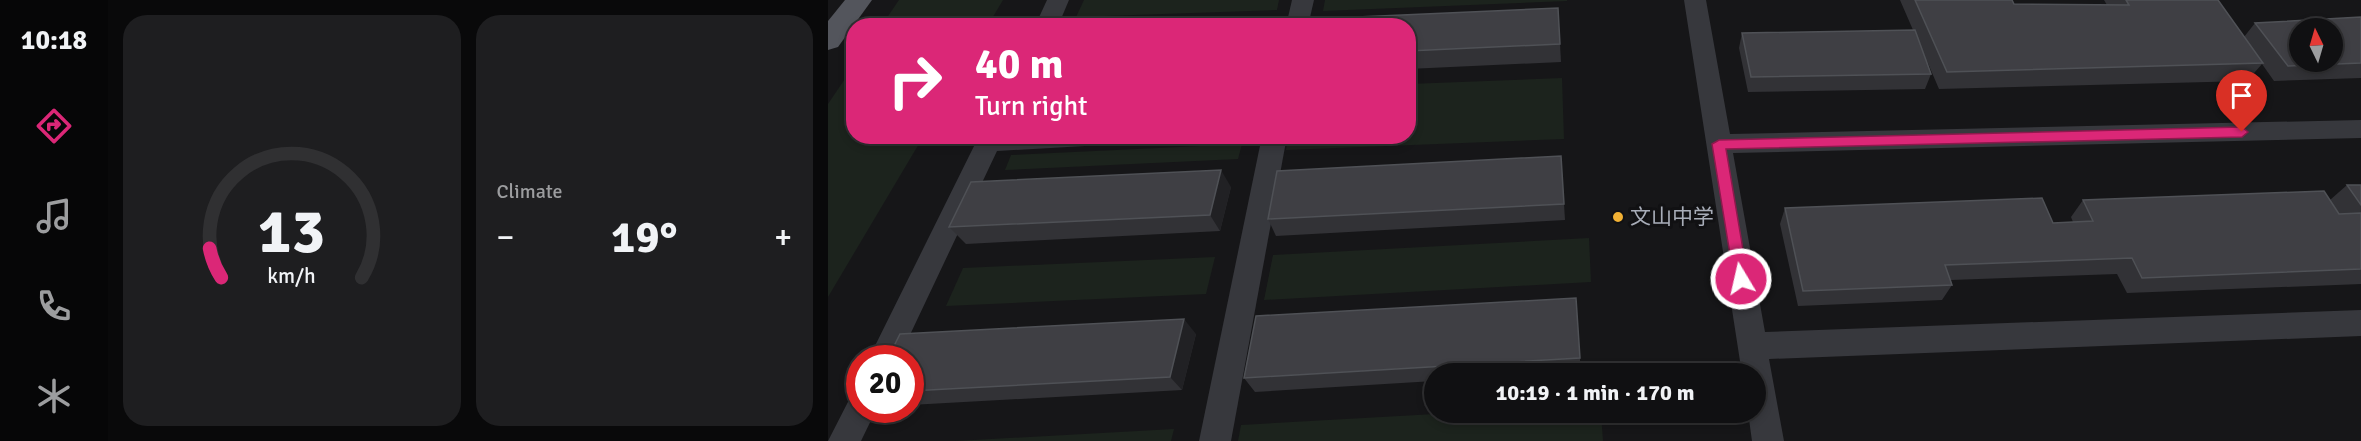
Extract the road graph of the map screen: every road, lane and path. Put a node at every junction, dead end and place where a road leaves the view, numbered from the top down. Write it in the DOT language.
graph roads {
  1 [pos="859,0"];
  2 [pos="1058,0"];
  3 [pos="1303,0"];
  4 [pos="1695,0"];
  5 [pos="1050,18"];
  6 [pos="1300,18"];
  7 [pos="828,40"];
  8 [pos="2361,129"];
  9 [pos="989,144"];
  10 [pos="1273,144"];
  11 [pos="1719,144"];
  12 [pos="2361,323"];
  13 [pos="890,345"];
  14 [pos="1752,346"];
  15 [pos="853,423"];
  16 [pos="844,441"];
  17 [pos="1215,441"];
  18 [pos="1768,441"];
  1 -- 7 [label="main road"];
  2 -- 5 [label="lane"];
  3 -- 6 [label="lane"];
  4 -- 11 [label="lane"];
  8 -- 11 [label="lane"];
  9 -- 13 [label="lane"];
  10 -- 17 [label="lane"];
  11 -- 14 [label="lane"];
  12 -- 14 [label="lane"];
  14 -- 18 [label="lane"];
  15 -- 16 [label="lane"];
}
